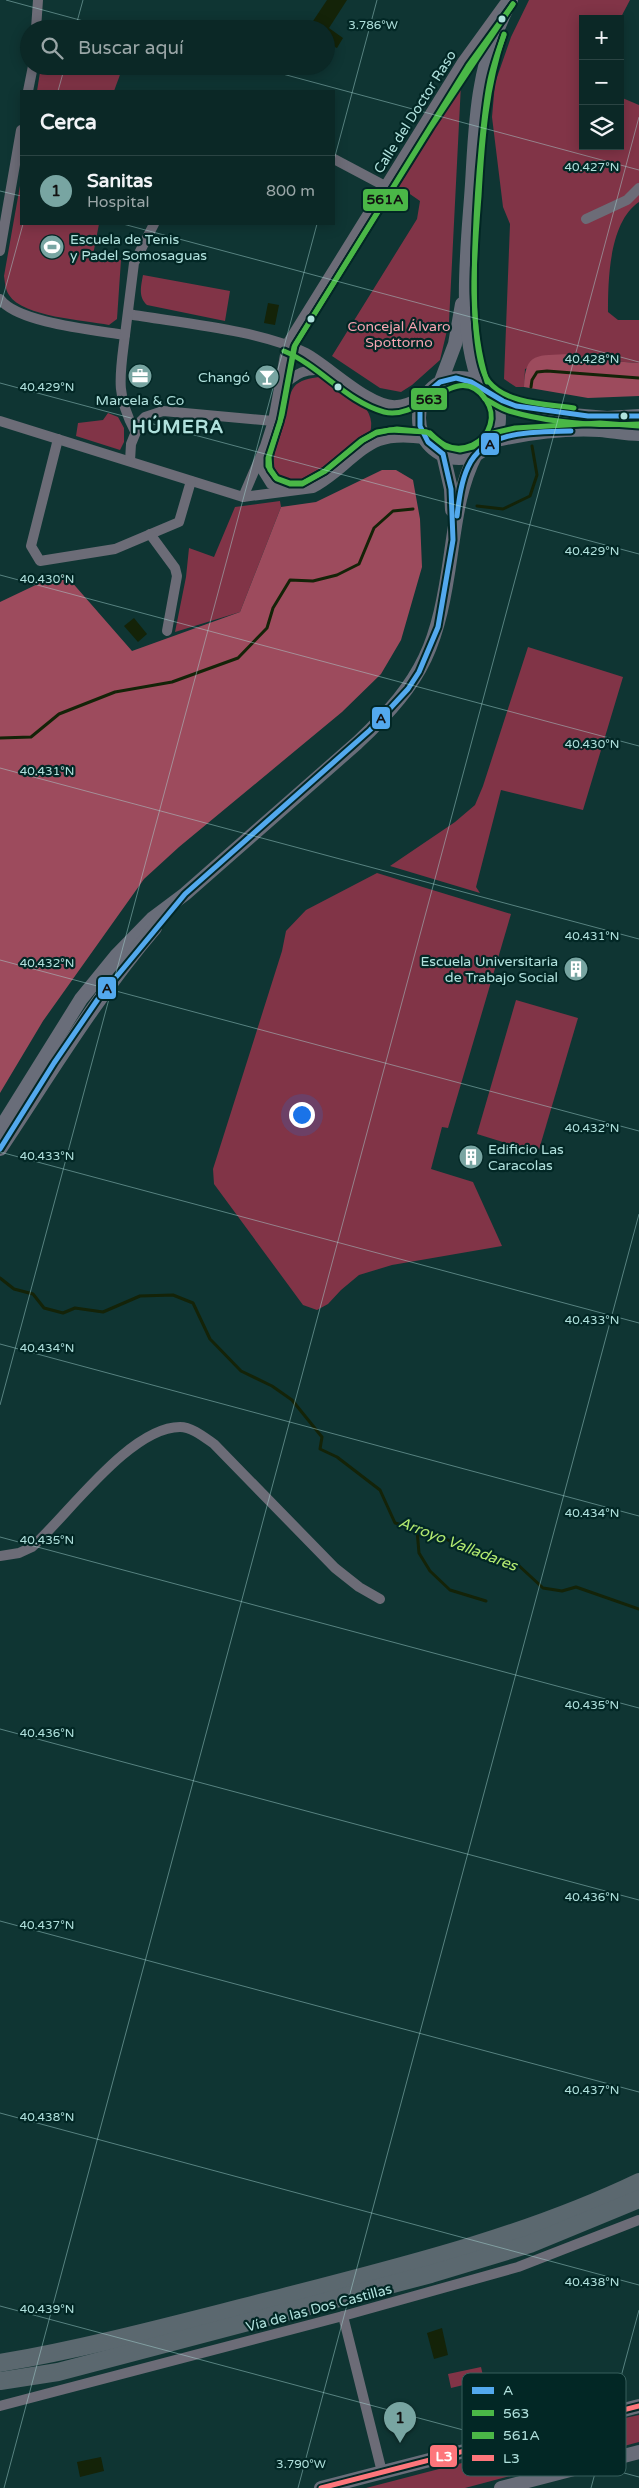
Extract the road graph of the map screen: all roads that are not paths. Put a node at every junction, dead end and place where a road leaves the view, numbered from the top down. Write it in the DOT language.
graph roads {
  1 [pos="38,0"];
  2 [pos="507,0"];
  3 [pos="511,0"];
  4 [pos="37,20"];
  5 [pos="31,75"];
  6 [pos="28,90"];
  7 [pos="20,136"];
  8 [pos="335,160"];
  9 [pos="385,186"];
  10 [pos="639,188"];
  11 [pos="586,219"];
  12 [pos="153,225"];
  13 [pos="0,251"];
  14 [pos="466,281"];
  15 [pos="0,299"];
  16 [pos="128,314"];
  17 [pos="125,335"];
  18 [pos="287,344"];
  19 [pos="335,373"];
  20 [pos="441,382"];
  21 [pos="485,388"];
  22 [pos="279,390"];
  23 [pos="425,395"];
  24 [pos="123,407"];
  25 [pos="639,416"];
  26 [pos="145,417"];
  27 [pos="0,421"];
  28 [pos="273,421"];
  29 [pos="135,431"];
  30 [pos="639,434"];
  31 [pos="58,438"];
  32 [pos="425,439"];
  33 [pos="492,441"];
  34 [pos="443,454"];
  35 [pos="476,454"];
  36 [pos="261,456"];
  37 [pos="130,461"];
  38 [pos="191,481"];
  39 [pos="292,492"];
  40 [pos="243,497"];
  41 [pos="150,534"];
  42 [pos="453,540"];
  43 [pos="167,632"];
  44 [pos="185,894"];
  45 [pos="0,1130"];
  46 [pos="0,1149"];
  47 [pos="0,1556"];
  48 [pos="380,1599"];
  49 [pos="639,2182"];
  50 [pos="639,2199"];
  51 [pos="639,2220"];
  52 [pos="343,2316"];
  53 [pos="0,2363"];
  54 [pos="58,2372"];
  55 [pos="0,2381"];
  56 [pos="0,2387"];
  57 [pos="0,2406"];
  58 [pos="639,2406"];
  59 [pos="626,2409"];
  60 [pos="462,2451"];
  61 [pos="639,2452"];
  62 [pos="626,2455"];
  63 [pos="382,2472"];
  64 [pos="547,2476"];
  65 [pos="321,2488"];
  66 [pos="501,2488"];
  1 -- 4 [label="street"];
  2 -- 9 [label="street, Calle del Doctor Raso"];
  3 -- 14 [label="main road"];
  5 -- 6 [label="street"];
  7 -- 13 [label="street"];
  8 -- 9 [label="street"];
  9 -- 18 [label="street, Calle del Doctor Raso"];
  10 -- 11 [label="street"];
  12 -- 16 [label="street"];
  14 -- 20 [label="main road"];
  14 -- 21 [label="main road"];
  15 -- 17 [label="street"];
  16 -- 17 [label="street"];
  16 -- 18 [label="street"];
  17 -- 24 [label="street"];
  18 -- 19 [label="street"];
  18 -- 22 [label="street"];
  19 -- 22 [label="street"];
  19 -- 23 [label="street"];
  20 -- 21 [label="main road"];
  20 -- 23 [label="main road"];
  21 -- 25 [label="main road"];
  21 -- 33 [label="main road"];
  22 -- 28 [label="street"];
  23 -- 32 [label="main road"];
  24 -- 26 [label="street"];
  24 -- 29 [label="street"];
  26 -- 28 [label="street"];
  26 -- 29 [label="street"];
  27 -- 31 [label="street"];
  28 -- 36 [label="street"];
  29 -- 37 [label="street"];
  30 -- 33 [label="main road"];
  31 -- 37 [label="street"];
  31 -- 41 [label="street"];
  32 -- 34 [label="main road"];
  32 -- 39 [label="street"];
  33 -- 35 [label="main road"];
  34 -- 35 [label="main road"];
  34 -- 42 [label="main road"];
  35 -- 42 [label="main road"];
  36 -- 39 [label="street"];
  36 -- 40 [label="street"];
  37 -- 38 [label="street"];
  38 -- 40 [label="street"];
  38 -- 41 [label="street"];
  39 -- 40 [label="street"];
  41 -- 43 [label="street"];
  42 -- 44 [label="main road"];
  44 -- 45 [label="main road"];
  44 -- 46 [label="main road"];
  47 -- 48 [label="street"];
  49 -- 53 [label="highway"];
  50 -- 54 [label="highway"];
  51 -- 52 [label="street, Vía de las Dos Castillas"];
  52 -- 57 [label="street, Vía de las Dos Castillas"];
  52 -- 63 [label="street"];
  54 -- 55 [label="highway"];
  54 -- 56 [label="highway"];
  58 -- 59 [label="main road"];
  60 -- 63 [label="main road"];
  61 -- 62 [label="main road"];
  63 -- 65 [label="main road"];
  64 -- 66 [label="main road"];
}
